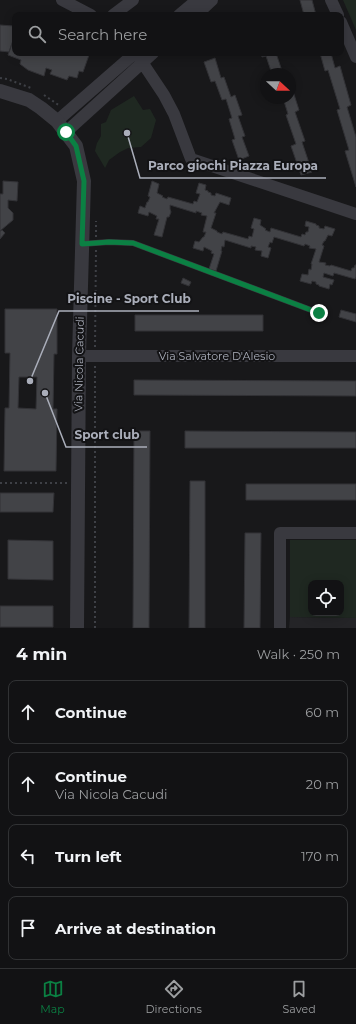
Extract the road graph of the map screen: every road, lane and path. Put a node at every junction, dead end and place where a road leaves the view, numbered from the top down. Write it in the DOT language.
graph roads {
  1 [pos="62,0"];
  2 [pos="133,0"];
  3 [pos="197,0"];
  4 [pos="212,0"];
  5 [pos="331,0"];
  6 [pos="85,12"];
  7 [pos="117,12"];
  8 [pos="183,12"];
  9 [pos="199,12"];
  10 [pos="337,12"];
  11 [pos="344,28"];
  12 [pos="355,49"];
  13 [pos="138,56"];
  14 [pos="0,91"];
  15 [pos="62,126"];
  16 [pos="356,214"];
  17 [pos="82,244"];
  18 [pos="319,313"];
  19 [pos="79,356"];
  20 [pos="356,356"];
  21 [pos="0,483"];
  22 [pos="77,483"];
  23 [pos="95,484"];
  24 [pos="356,533"];
  25 [pos="76,628"];
  26 [pos="280,628"];
  1 -- 6 [label="street"];
  2 -- 7 [label="street"];
  3 -- 8 [label="street"];
  4 -- 9 [label="street"];
  5 -- 10 [label="street"];
  11 -- 12 [label="street"];
  13 -- 15 [label="street"];
  13 -- 16 [label="street"];
  14 -- 15 [label="street, Via Nicola Cacudi"];
  15 -- 17 [label="street, Via Nicola Cacudi"];
  17 -- 18 [label="lane"];
  17 -- 19 [label="street, Via Nicola Cacudi"];
  19 -- 20 [label="street, Via Salvatore D'Alesio"];
  19 -- 22 [label="street, Via Nicola Cacudi"];
  21 -- 22 [label="path"];
  22 -- 23 [label="path"];
  22 -- 25 [label="street, Via Nicola Cacudi"];
  24 -- 26 [label="street"];
}
